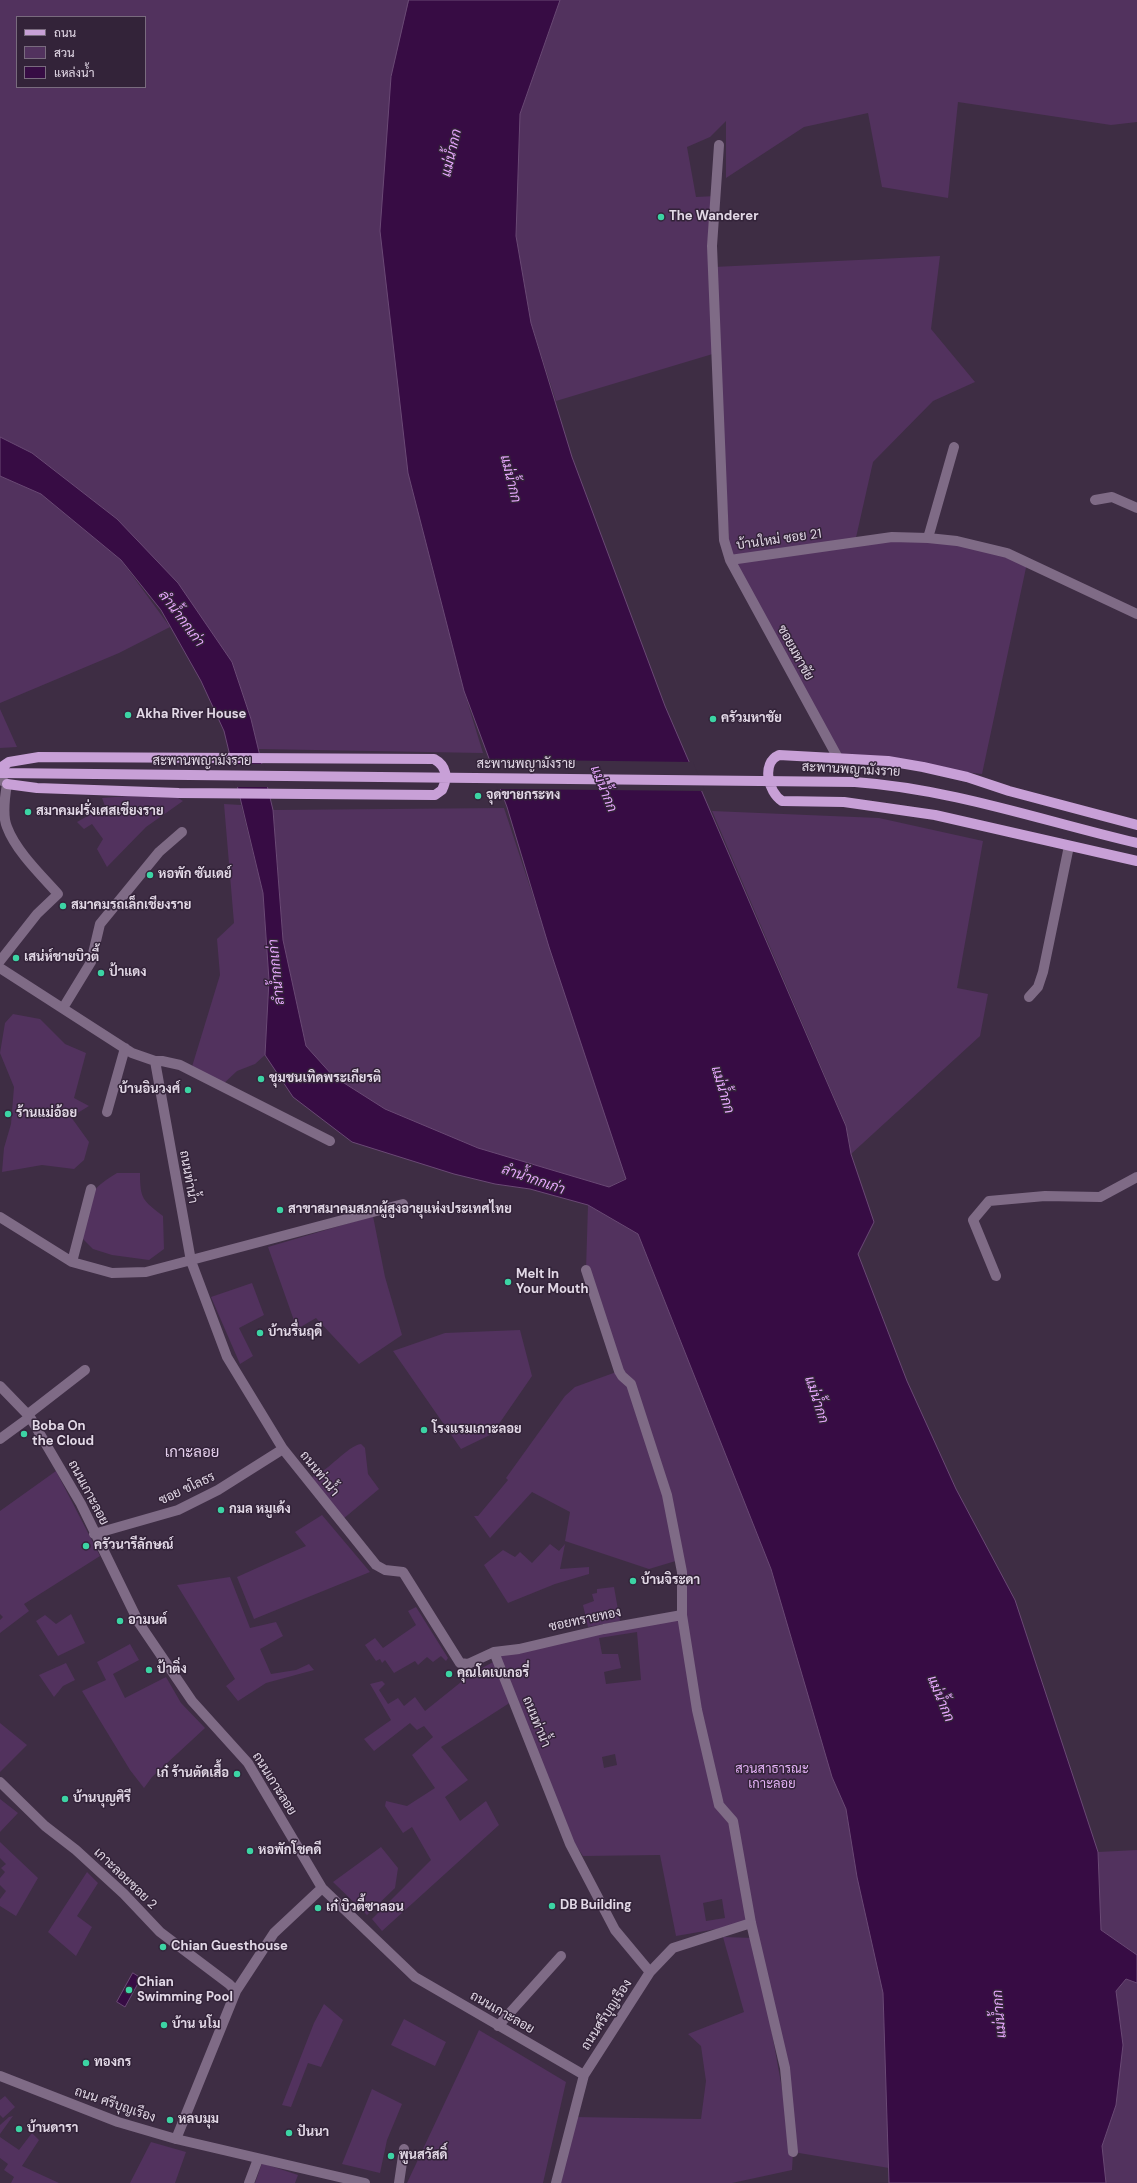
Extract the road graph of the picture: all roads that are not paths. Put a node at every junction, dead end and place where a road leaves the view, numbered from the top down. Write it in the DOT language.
graph roads {
  1 [pos="719,146"];
  2 [pos="954,448"];
  3 [pos="1095,500"];
  4 [pos="1137,508"];
  5 [pos="928,538"];
  6 [pos="730,560"];
  7 [pos="1137,614"];
  8 [pos="838,758"];
  9 [pos="0,768"];
  10 [pos="0,773"];
  11 [pos="3,781"];
  12 [pos="1137,825"];
  13 [pos="182,832"];
  14 [pos="1137,844"];
  15 [pos="1069,846"];
  16 [pos="1137,862"];
  17 [pos="0,961"];
  18 [pos="0,968"];
  19 [pos="1029,997"];
  20 [pos="63,1008"];
  21 [pos="125,1048"];
  22 [pos="155,1061"];
  23 [pos="107,1112"];
  24 [pos="330,1141"];
  25 [pos="1137,1177"];
  26 [pos="91,1189"];
  27 [pos="403,1204"];
  28 [pos="0,1216"];
  29 [pos="191,1260"];
  30 [pos="72,1262"];
  31 [pos="586,1270"];
  32 [pos="996,1276"];
  33 [pos="85,1370"];
  34 [pos="0,1386"];
  35 [pos="28,1416"];
  36 [pos="0,1439"];
  37 [pos="283,1449"];
  38 [pos="94,1534"];
  39 [pos="682,1614"];
  40 [pos="494,1652"];
  41 [pos="1,1787"];
  42 [pos="322,1888"];
  43 [pos="751,1923"];
  44 [pos="561,1956"];
  45 [pos="650,1972"];
  46 [pos="236,1991"];
  47 [pos="498,2026"];
  48 [pos="584,2075"];
  49 [pos="0,2076"];
  50 [pos="176,2139"];
  51 [pos="404,2149"];
  52 [pos="793,2152"];
  53 [pos="258,2159"];
  54 [pos="249,2183"];
  55 [pos="365,2183"];
  56 [pos="399,2183"];
  57 [pos="556,2183"];
  1 -- 6 [label="street, บ้านใหม่ ซอย 21"];
  2 -- 5 [label="street"];
  3 -- 4 [label="street"];
  5 -- 6 [label="street, บ้านใหม่ ซอย 21"];
  5 -- 7 [label="street, บ้านใหม่ ซอย 21"];
  6 -- 8 [label="street, ซอยมหาชัย"];
  8 -- 12 [label="main road"];
  8 -- 15 [label="main road"];
  9 -- 11 [label="main road"];
  10 -- 14 [label="main road, สะพานพญามังราย"];
  11 -- 17 [label="street"];
  13 -- 20 [label="street"];
  15 -- 16 [label="main road"];
  15 -- 19 [label="street"];
  18 -- 20 [label="street"];
  20 -- 21 [label="street"];
  21 -- 22 [label="street"];
  21 -- 23 [label="street"];
  22 -- 24 [label="street"];
  22 -- 29 [label="street, ถนนท่าน้ำ"];
  25 -- 32 [label="street"];
  26 -- 30 [label="street"];
  27 -- 29 [label="street"];
  28 -- 30 [label="street"];
  29 -- 30 [label="street"];
  29 -- 37 [label="street, ถนนท่าน้ำ"];
  31 -- 39 [label="street"];
  33 -- 35 [label="street"];
  34 -- 35 [label="street, ถนนเกาะลอย"];
  35 -- 36 [label="street"];
  35 -- 38 [label="street, ถนนเกาะลอย"];
  37 -- 38 [label="street, ซอย ชโลธร"];
  37 -- 40 [label="street, ถนนท่าน้ำ"];
  38 -- 42 [label="street, ถนนเกาะลอย"];
  39 -- 40 [label="street, ซอยทรายทอง"];
  39 -- 43 [label="street"];
  40 -- 45 [label="street, ถนนท่าน้ำ"];
  41 -- 46 [label="street, เกาะลอยซอย 2"];
  42 -- 46 [label="street"];
  42 -- 47 [label="street, ถนนเกาะลอย"];
  43 -- 45 [label="street, ถนนศรีบุญเรือง"];
  43 -- 52 [label="street"];
  44 -- 47 [label="street"];
  45 -- 48 [label="street, ถนนศรีบุญเรือง"];
  46 -- 50 [label="street"];
  47 -- 48 [label="street, ถนนเกาะลอย"];
  48 -- 57 [label="street, ถนนศรีบุญเรือง"];
  49 -- 50 [label="street, ถนน ศรีบุญเรือง"];
  50 -- 53 [label="street, ถนน ศรีบุญเรือง"];
  51 -- 56 [label="street"];
  53 -- 54 [label="street"];
  53 -- 55 [label="street, ถนน ศรีบุญเรือง"];
}
